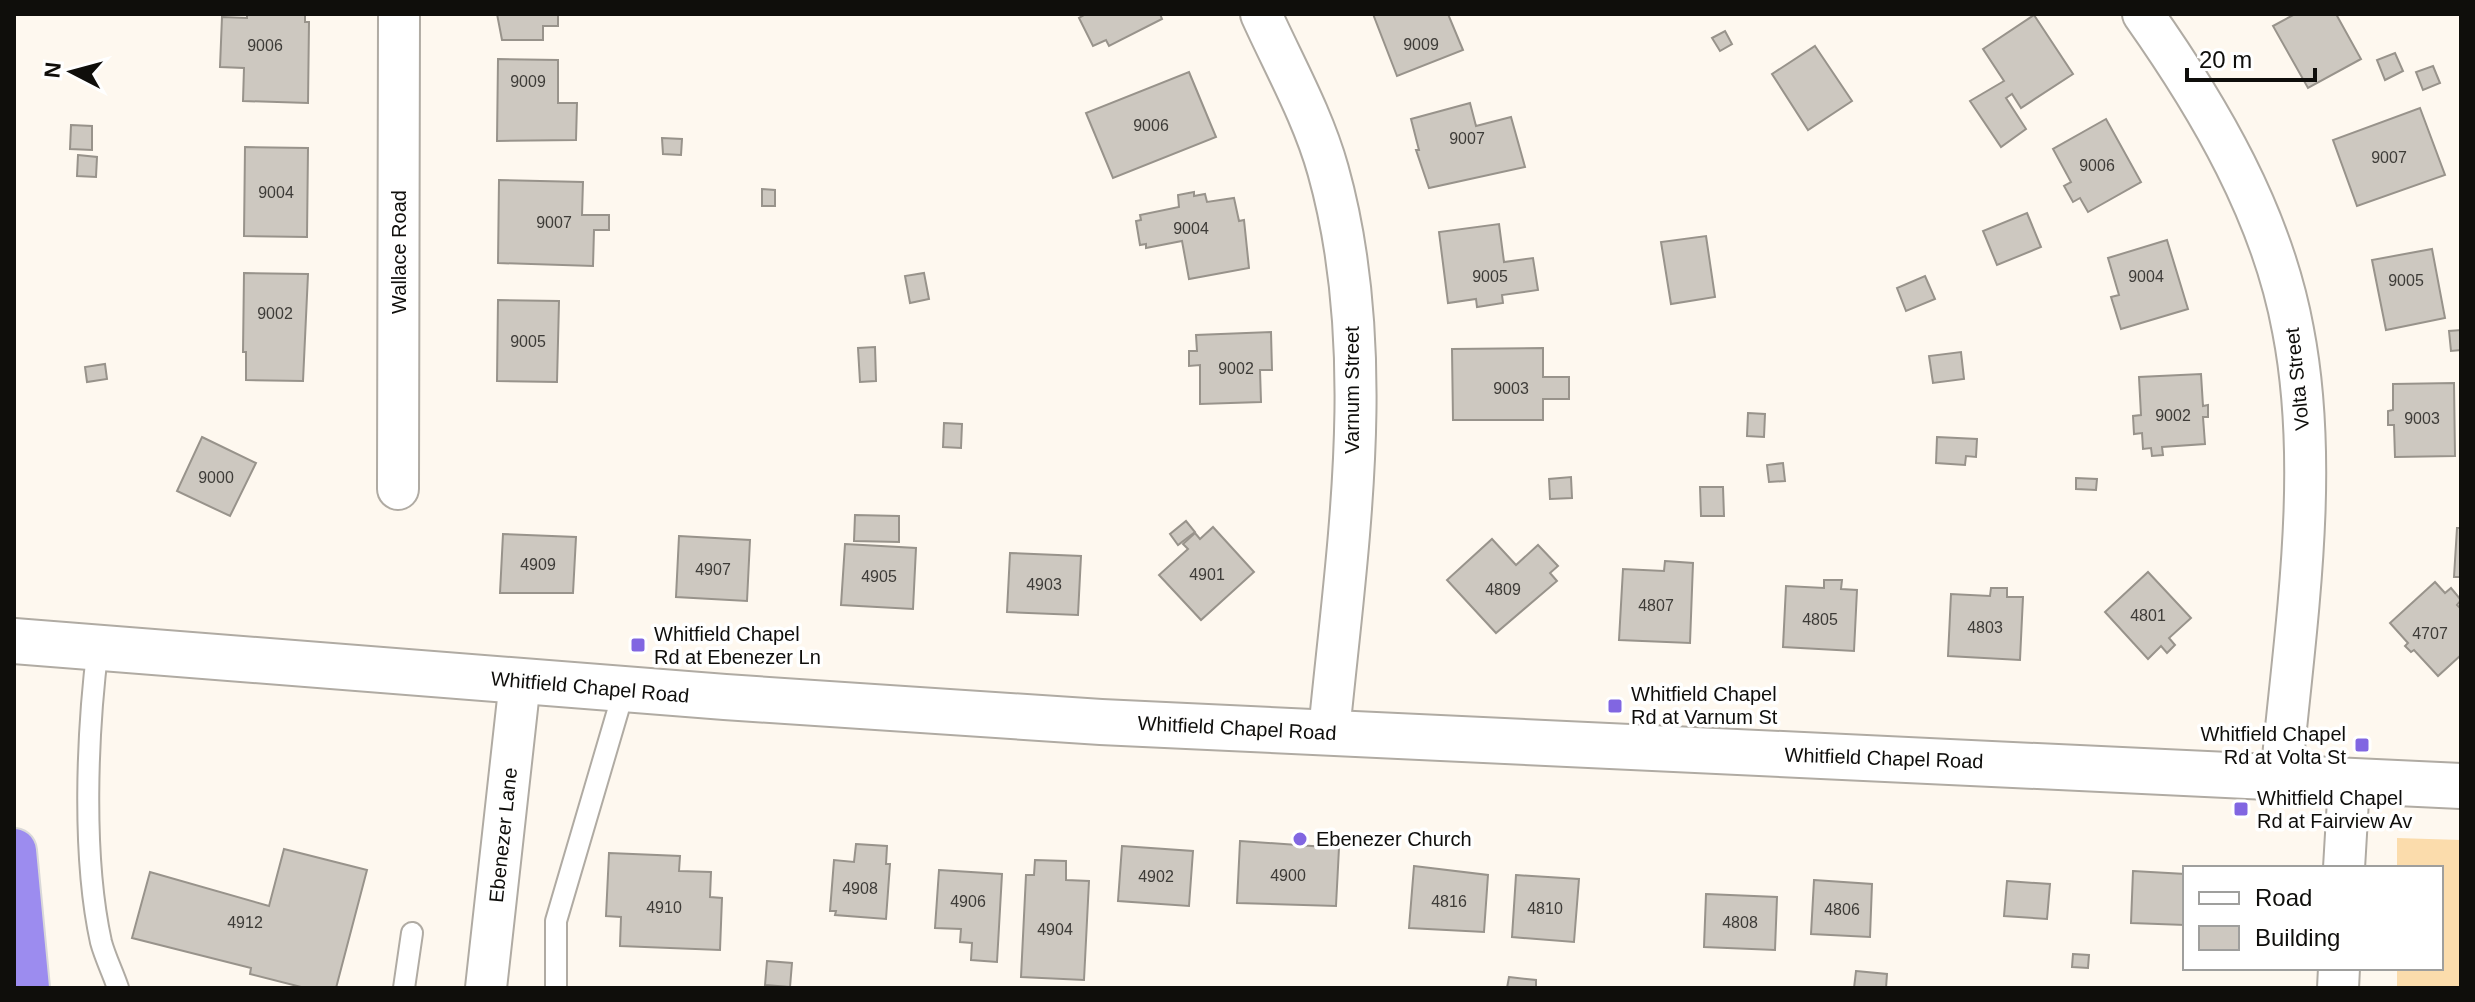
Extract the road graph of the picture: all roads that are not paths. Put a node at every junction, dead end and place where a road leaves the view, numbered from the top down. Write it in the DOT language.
graph roads {
  1 [pos="399,14"];
  2 [pos="1261,14"];
  3 [pos="2143,14"];
  4 [pos="398,489"];
  5 [pos="14,641"];
  6 [pos="86,645"];
  7 [pos="520,681"];
  8 [pos="624,690"];
  9 [pos="1329,732"];
  10 [pos="2281,779"];
  11 [pos="2349,783"];
  12 [pos="2461,786"];
  13 [pos="14,851"];
  14 [pos="2344,866"];
  15 [pos="412,933"];
  16 [pos="27,988"];
  17 [pos="118,988"];
  18 [pos="404,988"];
  19 [pos="486,988"];
  20 [pos="556,988"];
  1 -- 4 [label="street, Wallace Road"];
  2 -- 9 [label="street, Varnum Street"];
  3 -- 10 [label="street, Volta Street"];
  5 -- 6 [label="street, Whitfield Chapel Road"];
  6 -- 7 [label="street, Whitfield Chapel Road"];
  6 -- 17 [label="lane"];
  7 -- 8 [label="street, Whitfield Chapel Road"];
  7 -- 19 [label="street, Ebenezer Lane"];
  8 -- 9 [label="street, Whitfield Chapel Road"];
  8 -- 20 [label="lane"];
  9 -- 10 [label="street, Whitfield Chapel Road"];
  10 -- 11 [label="street, Whitfield Chapel Road"];
  11 -- 12 [label="street, Whitfield Chapel Road"];
  11 -- 14 [label="street"];
  13 -- 16 [label="highway"];
  15 -- 18 [label="lane"];
}
